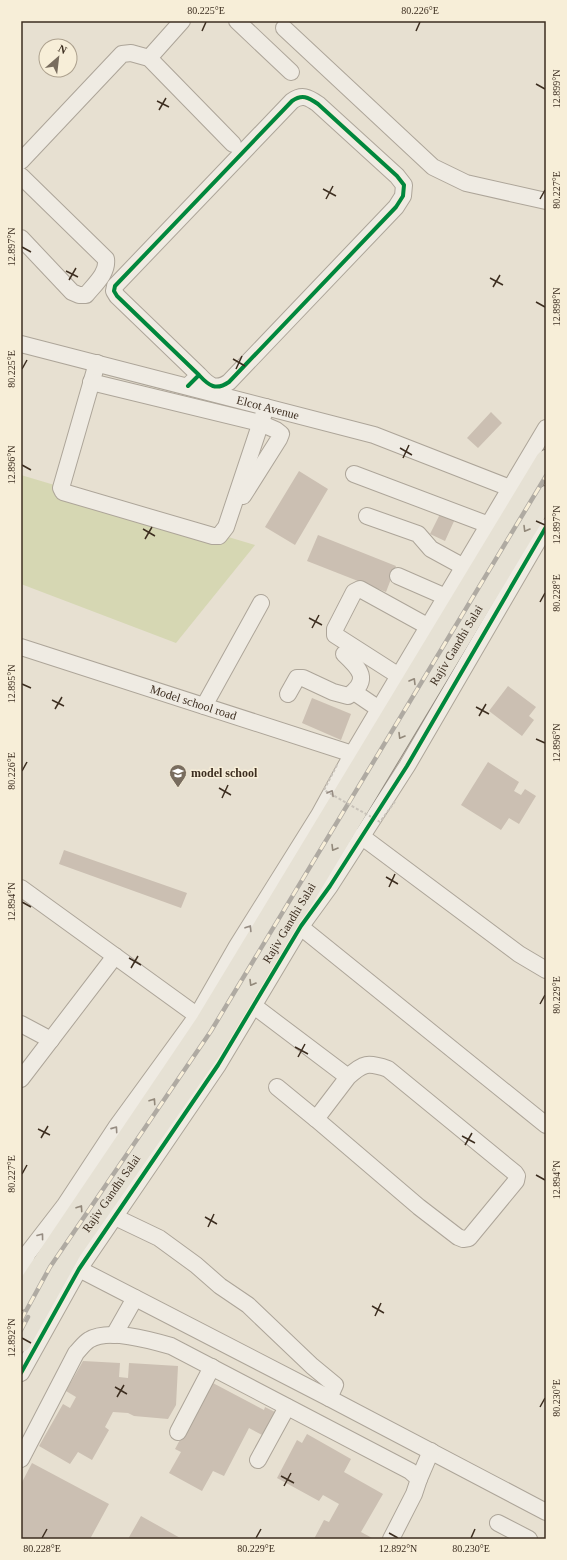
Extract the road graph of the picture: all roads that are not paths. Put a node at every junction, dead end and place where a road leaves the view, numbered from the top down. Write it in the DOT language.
graph roads {
  1 [pos="182,21"];
  2 [pos="237,21"];
  3 [pos="284,28"];
  4 [pos="149,58"];
  5 [pos="291,72"];
  6 [pos="233,144"];
  7 [pos="21,161"];
  8 [pos="21,176"];
  9 [pos="546,201"];
  10 [pos="21,238"];
  11 [pos="21,344"];
  12 [pos="97,363"];
  13 [pos="193,381"];
  14 [pos="91,382"];
  15 [pos="266,407"];
  16 [pos="260,423"];
  17 [pos="546,428"];
  18 [pos="546,460"];
  19 [pos="354,474"];
  20 [pos="510,488"];
  21 [pos="546,496"];
  22 [pos="230,516"];
  23 [pos="367,516"];
  24 [pos="489,525"];
  25 [pos="546,527"];
  26 [pos="499,556"];
  27 [pos="479,574"];
  28 [pos="398,576"];
  29 [pos="446,597"];
  30 [pos="261,603"];
  31 [pos="429,627"];
  32 [pos="21,647"];
  33 [pos="344,654"];
  34 [pos="399,676"];
  35 [pos="354,692"];
  36 [pos="288,694"];
  37 [pos="204,706"];
  38 [pos="379,709"];
  39 [pos="413,716"];
  40 [pos="431,726"];
  41 [pos="359,756"];
  42 [pos="361,836"];
  43 [pos="21,888"];
  44 [pos="296,923"];
  45 [pos="115,956"];
  46 [pos="546,970"];
  47 [pos="254,1006"];
  48 [pos="202,1019"];
  49 [pos="21,1024"];
  50 [pos="51,1040"];
  51 [pos="348,1077"];
  52 [pos="21,1079"];
  53 [pos="277,1087"];
  54 [pos="316,1119"];
  55 [pos="546,1125"];
  56 [pos="115,1217"];
  57 [pos="54,1261"];
  58 [pos="21,1269"];
  59 [pos="135,1298"];
  60 [pos="21,1300"];
  61 [pos="114,1335"];
  62 [pos="21,1342"];
  63 [pos="212,1367"];
  64 [pos="21,1373"];
  65 [pos="329,1398"];
  66 [pos="287,1407"];
  67 [pos="178,1432"];
  68 [pos="431,1451"];
  69 [pos="21,1459"];
  70 [pos="258,1460"];
  71 [pos="419,1479"];
  72 [pos="546,1512"];
  73 [pos="498,1523"];
  74 [pos="391,1539"];
  75 [pos="528,1539"];
  1 -- 4 [label="street"];
  2 -- 5 [label="street"];
  3 -- 9 [label="street"];
  4 -- 6 [label="street"];
  4 -- 7 [label="street"];
  8 -- 10 [label="street"];
  11 -- 12 [label="street, Elcot Avenue"];
  12 -- 13 [label="street, Elcot Avenue"];
  12 -- 14 [label="street"];
  13 -- 13 [label="street"];
  13 -- 15 [label="street, Elcot Avenue"];
  14 -- 16 [label="street"];
  14 -- 22 [label="street"];
  15 -- 16 [label="street"];
  15 -- 20 [label="street, Elcot Avenue"];
  16 -- 22 [label="street"];
  16 -- 22 [label="street"];
  17 -- 20 [label="street"];
  18 -- 26 [label="main road, Rajiv Gandhi Salai"];
  19 -- 24 [label="street"];
  20 -- 24 [label="street"];
  21 -- 26 [label="main road, Rajiv Gandhi Salai, one-way"];
  23 -- 27 [label="street"];
  24 -- 27 [label="street"];
  25 -- 40 [label="street"];
  26 -- 27 [label="main road, Rajiv Gandhi Salai"];
  27 -- 29 [label="street"];
  27 -- 39 [label="main road, Rajiv Gandhi Salai"];
  41 -- 27 [label="main road, Rajiv Gandhi Salai, one-way"];
  28 -- 29 [label="street"];
  29 -- 31 [label="street"];
  30 -- 37 [label="street"];
  31 -- 34 [label="street"];
  31 -- 34 [label="street"];
  32 -- 37 [label="street, Model school road"];
  33 -- 35 [label="street"];
  34 -- 38 [label="street"];
  35 -- 36 [label="street"];
  35 -- 38 [label="street"];
  37 -- 41 [label="street, Model school road"];
  38 -- 41 [label="street"];
  39 -- 40 [label="street"];
  39 -- 44 [label="main road, Rajiv Gandhi Salai, one-way"];
  40 -- 42 [label="street"];
  48 -- 41 [label="main road, Rajiv Gandhi Salai, one-way"];
  42 -- 44 [label="street"];
  42 -- 46 [label="street"];
  43 -- 45 [label="street"];
  44 -- 47 [label="street"];
  44 -- 55 [label="street"];
  44 -- 57 [label="main road, Rajiv Gandhi Salai, one-way"];
  45 -- 48 [label="street"];
  45 -- 50 [label="street"];
  47 -- 51 [label="street"];
  47 -- 56 [label="street"];
  57 -- 48 [label="main road, Rajiv Gandhi Salai, one-way"];
  49 -- 50 [label="street"];
  50 -- 52 [label="street"];
  51 -- 54 [label="street"];
  51 -- 54 [label="street"];
  53 -- 54 [label="street"];
  56 -- 57 [label="street"];
  56 -- 65 [label="street"];
  57 -- 58 [label="street"];
  57 -- 59 [label="street"];
  57 -- 60 [label="main road, Rajiv Gandhi Salai"];
  57 -- 62 [label="main road, Rajiv Gandhi Salai"];
  57 -- 64 [label="street"];
  59 -- 61 [label="street"];
  59 -- 65 [label="street"];
  61 -- 63 [label="street"];
  61 -- 69 [label="street"];
  63 -- 66 [label="street"];
  63 -- 67 [label="street"];
  65 -- 68 [label="street"];
  66 -- 70 [label="street"];
  66 -- 71 [label="street"];
  68 -- 71 [label="street"];
  68 -- 72 [label="street"];
  71 -- 74 [label="street"];
  73 -- 75 [label="street"];
}
